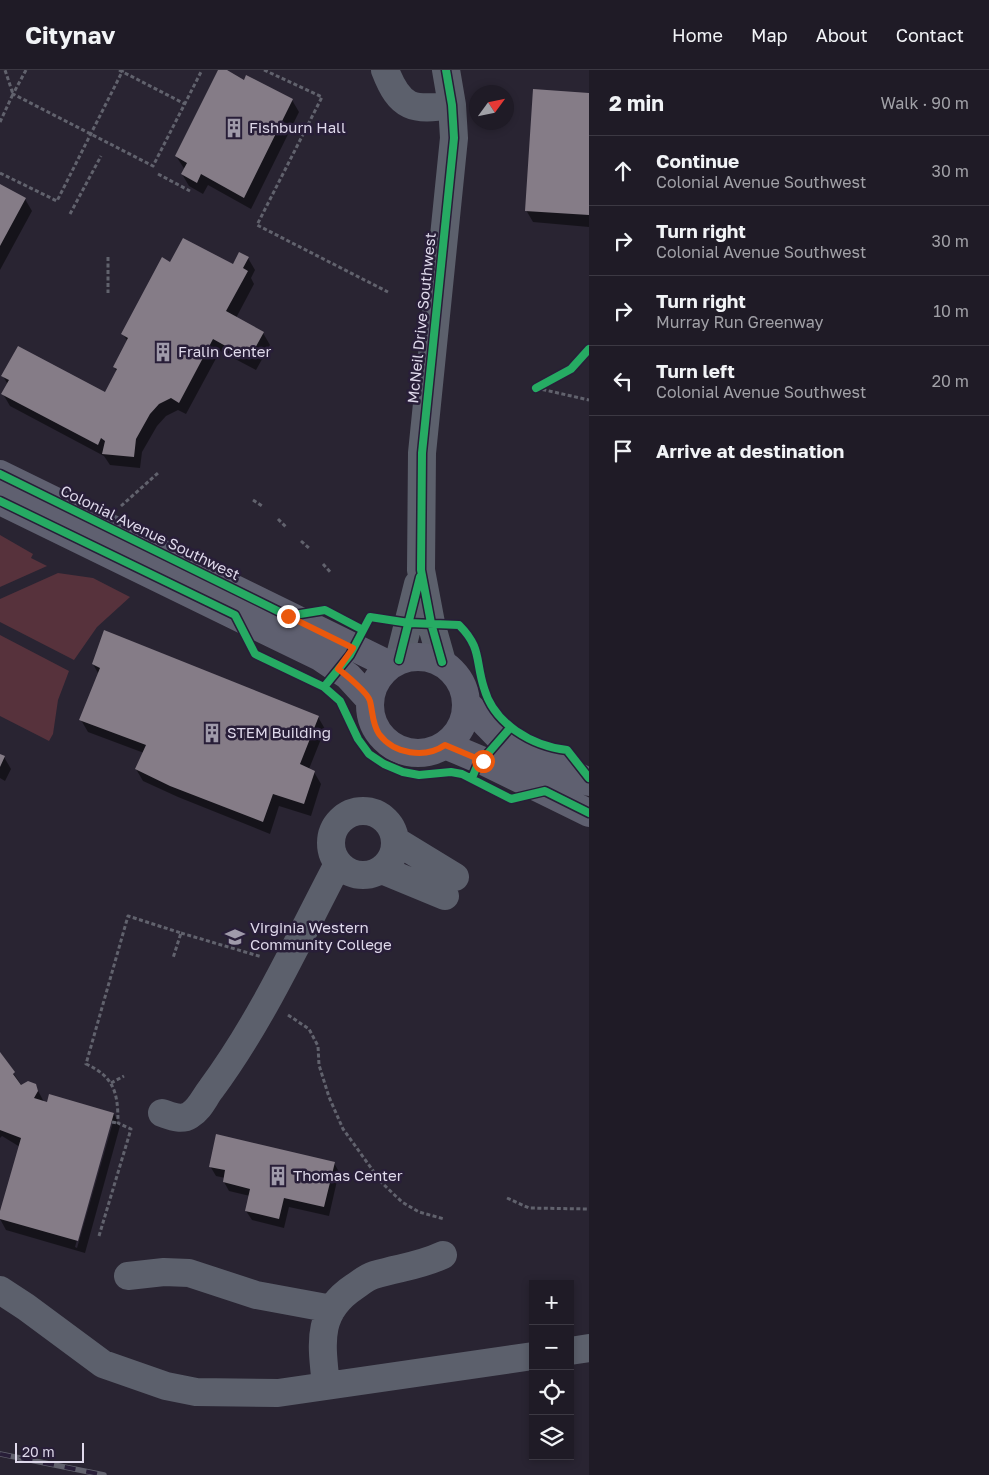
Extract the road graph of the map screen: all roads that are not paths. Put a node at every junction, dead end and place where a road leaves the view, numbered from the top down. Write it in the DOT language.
graph roads {
  1 [pos="385,70"];
  2 [pos="446,70"];
  3 [pos="452,105"];
  4 [pos="0,474"];
  5 [pos="0,502"];
  6 [pos="421,570"];
  7 [pos="395,662"];
  8 [pos="442,662"];
  9 [pos="370,700"];
  10 [pos="466,703"];
  11 [pos="445,745"];
  12 [pos="589,782"];
  13 [pos="589,813"];
  14 [pos="396,841"];
  15 [pos="338,864"];
  16 [pos="382,870"];
  17 [pos="162,1112"];
  18 [pos="443,1255"];
  19 [pos="128,1276"];
  20 [pos="0,1290"];
  21 [pos="332,1309"];
  22 [pos="589,1348"];
  23 [pos="574,1350"];
  24 [pos="529,1357"];
  25 [pos="326,1386"];
  1 -- 3 [label="street"];
  2 -- 3 [label="street, McNeil Drive Southwest"];
  3 -- 6 [label="street, McNeil Drive Southwest"];
  4 -- 7 [label="main road, Colonial Avenue Southwest"];
  5 -- 9 [label="main road"];
  6 -- 7 [label="street, McNeil Drive Southwest"];
  6 -- 8 [label="street, McNeil Drive Southwest"];
  7 -- 8 [label="main road"];
  7 -- 9 [label="main road"];
  8 -- 10 [label="main road"];
  9 -- 11 [label="main road"];
  10 -- 11 [label="main road"];
  10 -- 12 [label="main road"];
  11 -- 13 [label="main road"];
  14 -- 15 [label="street"];
  14 -- 16 [label="street"];
  14 -- 16 [label="street"];
  15 -- 16 [label="street"];
  15 -- 17 [label="street"];
  18 -- 21 [label="street"];
  19 -- 21 [label="street"];
  20 -- 25 [label="street"];
  21 -- 25 [label="street"];
  22 -- 23 [label="street"];
  24 -- 25 [label="street"];
}
